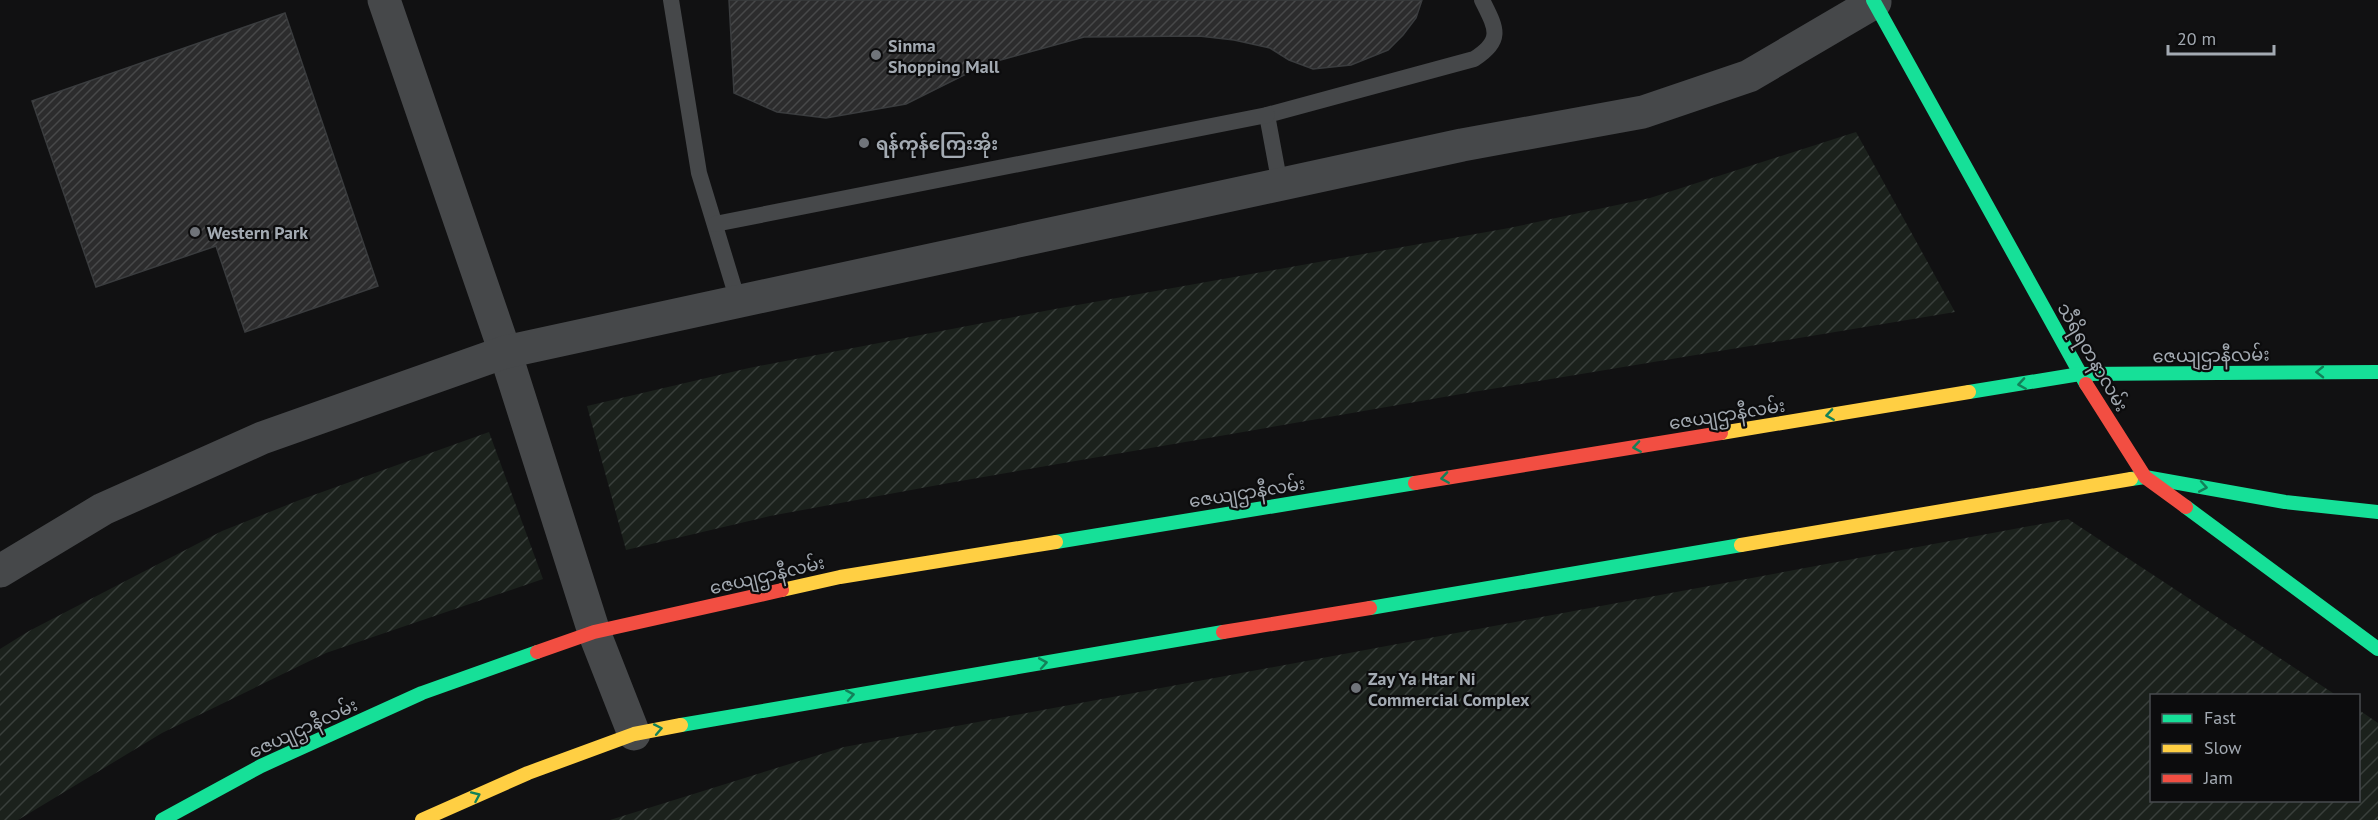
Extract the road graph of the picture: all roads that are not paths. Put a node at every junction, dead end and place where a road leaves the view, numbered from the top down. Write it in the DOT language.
graph roads {
  1 [pos="384,0"];
  2 [pos="671,0"];
  3 [pos="1482,0"];
  4 [pos="1874,1"];
  5 [pos="1267,115"];
  6 [pos="1280,185"];
  7 [pos="715,224"];
  8 [pos="738,301"];
  9 [pos="505,352"];
  10 [pos="2378,372"];
  11 [pos="2080,374"];
  12 [pos="2145,477"];
  13 [pos="2378,512"];
  14 [pos="0,571"];
  15 [pos="594,632"];
  16 [pos="2378,649"];
  17 [pos="634,734"];
  18 [pos="162,820"];
  19 [pos="422,820"];
  1 -- 9 [label="street"];
  2 -- 7 [label="lane"];
  3 -- 5 [label="lane"];
  4 -- 6 [label="street"];
  4 -- 11 [label="main road, သီရိရတနာလမ်း"];
  5 -- 6 [label="lane"];
  5 -- 7 [label="lane"];
  6 -- 8 [label="street"];
  7 -- 8 [label="lane"];
  8 -- 9 [label="street"];
  9 -- 14 [label="street"];
  9 -- 15 [label="street"];
  10 -- 11 [label="main road, ဇေယျဌာနီလမ်း, one-way"];
  11 -- 12 [label="main road, သီရိရတနာလမ်း"];
  11 -- 15 [label="main road, ဇေယျဌာနီလမ်း, one-way"];
  12 -- 13 [label="main road, one-way"];
  12 -- 16 [label="main road, သီရိရတနာလမ်း"];
  17 -- 12 [label="main road, one-way"];
  15 -- 17 [label="street"];
  15 -- 18 [label="main road, ဇေယျဌာနီလမ်း"];
  19 -- 17 [label="main road, one-way"];
}
